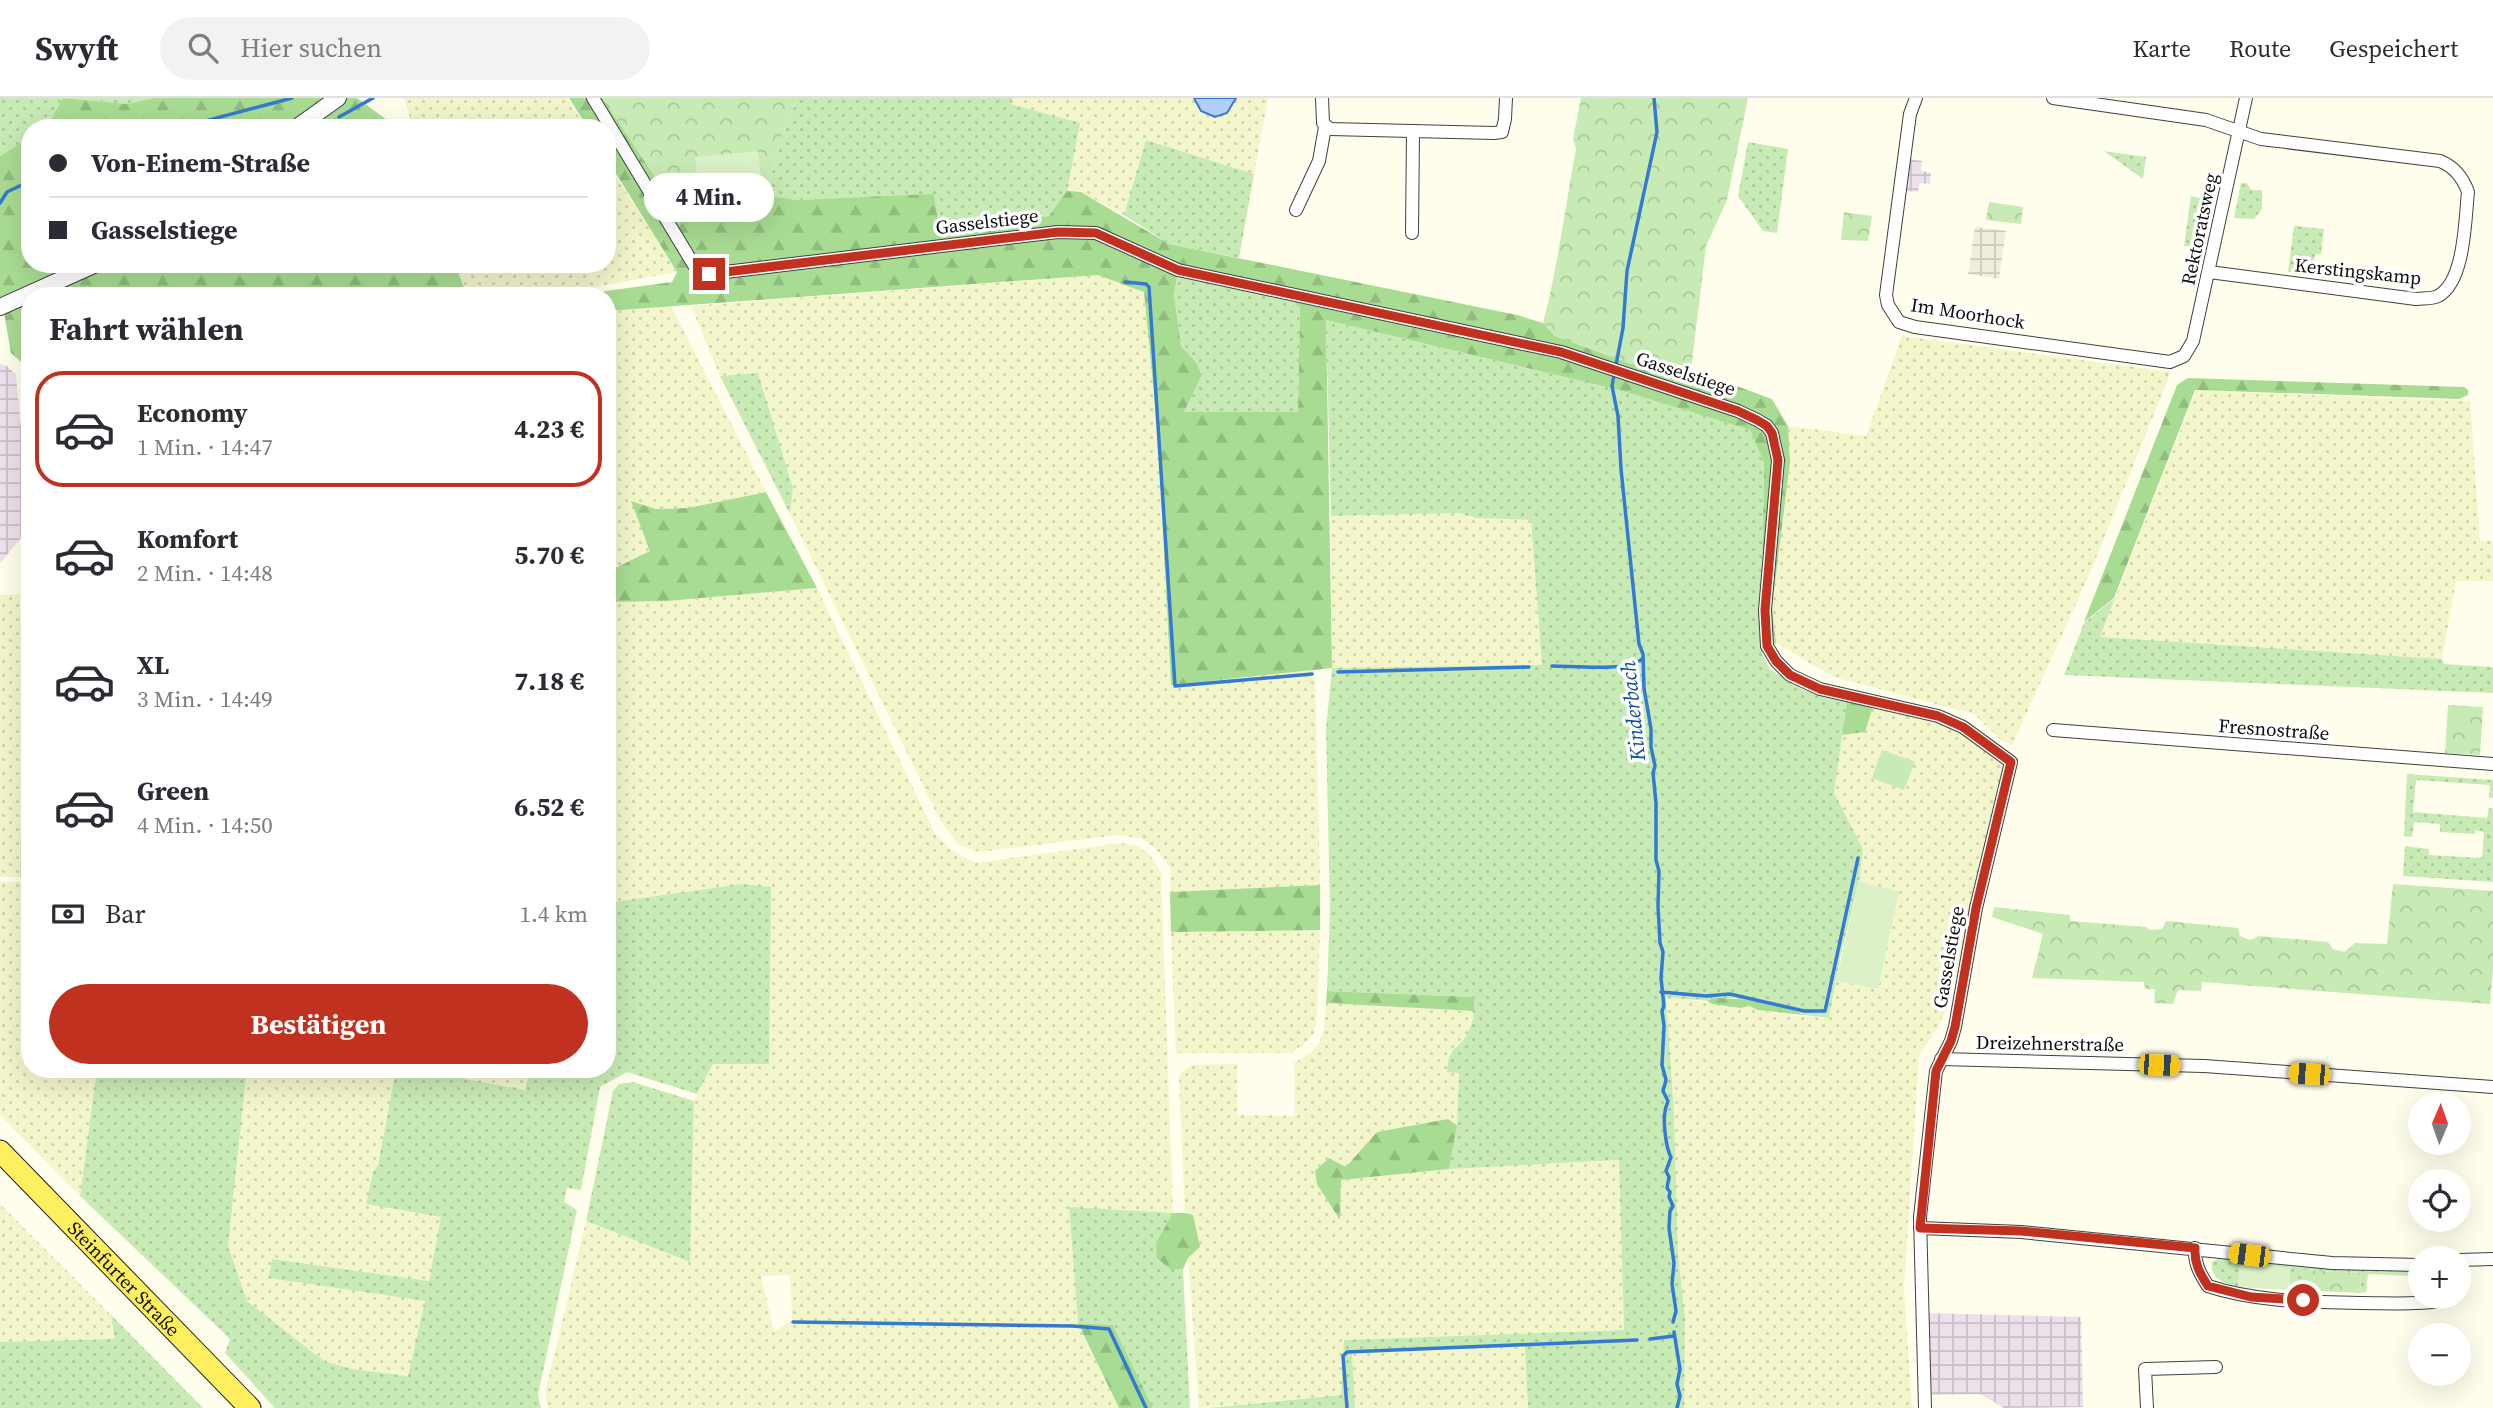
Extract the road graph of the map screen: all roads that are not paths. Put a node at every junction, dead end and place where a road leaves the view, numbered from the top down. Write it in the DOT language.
graph roads {
  1 [pos="338,98"];
  2 [pos="593,98"];
  3 [pos="1322,98"];
  4 [pos="1506,98"];
  5 [pos="1916,98"];
  6 [pos="2053,98"];
  7 [pos="2246,98"];
  8 [pos="309,119"];
  9 [pos="606,119"];
  10 [pos="1325,127"];
  11 [pos="1413,131"];
  12 [pos="2239,132"];
  13 [pos="616,136"];
  14 [pos="1296,210"];
  15 [pos="1412,233"];
  16 [pos="2209,272"];
  17 [pos="76,273"];
  18 [pos="45,287"];
  19 [pos="21,298"];
  20 [pos="0,307"];
  21 [pos="2176,361"];
  22 [pos="2053,730"];
  23 [pos="2493,764"];
  24 [pos="1941,1059"];
  25 [pos="2493,1087"];
  26 [pos="0,1151"];
  27 [pos="0,1171"];
  28 [pos="1920,1228"];
  29 [pos="2195,1248"];
  30 [pos="2493,1259"];
  31 [pos="2471,1260"];
  32 [pos="2408,1265"];
  33 [pos="2408,1304"];
  34 [pos="2216,1367"];
  35 [pos="232,1408"];
  36 [pos="250,1408"];
  37 [pos="1925,1408"];
  38 [pos="2147,1408"];
  1 -- 8 [label="street"];
  2 -- 9 [label="street, Gasselstiege"];
  3 -- 10 [label="street"];
  4 -- 11 [label="street"];
  5 -- 21 [label="street, Im Moorhock"];
  6 -- 12 [label="street"];
  7 -- 12 [label="street, Rektoratsweg"];
  10 -- 11 [label="street"];
  10 -- 14 [label="street"];
  11 -- 15 [label="street"];
  12 -- 16 [label="street, Rektoratsweg"];
  12 -- 16 [label="street, Kerstingskamp"];
  13 -- 24 [label="street, Gasselstiege"];
  16 -- 21 [label="street, Rektoratsweg"];
  17 -- 18 [label="street"];
  19 -- 20 [label="street"];
  22 -- 23 [label="street, Fresnostraße"];
  24 -- 25 [label="street, Dreizehnerstraße"];
  24 -- 28 [label="street, Gasselstiege"];
  26 -- 36 [label="main road, Steinfurter Straße"];
  27 -- 35 [label="main road, Steinfurter Straße"];
  28 -- 29 [label="street"];
  28 -- 37 [label="street, Gasselstiege"];
  29 -- 32 [label="street"];
  29 -- 33 [label="street"];
  30 -- 31 [label="street"];
  34 -- 38 [label="street"];
}
